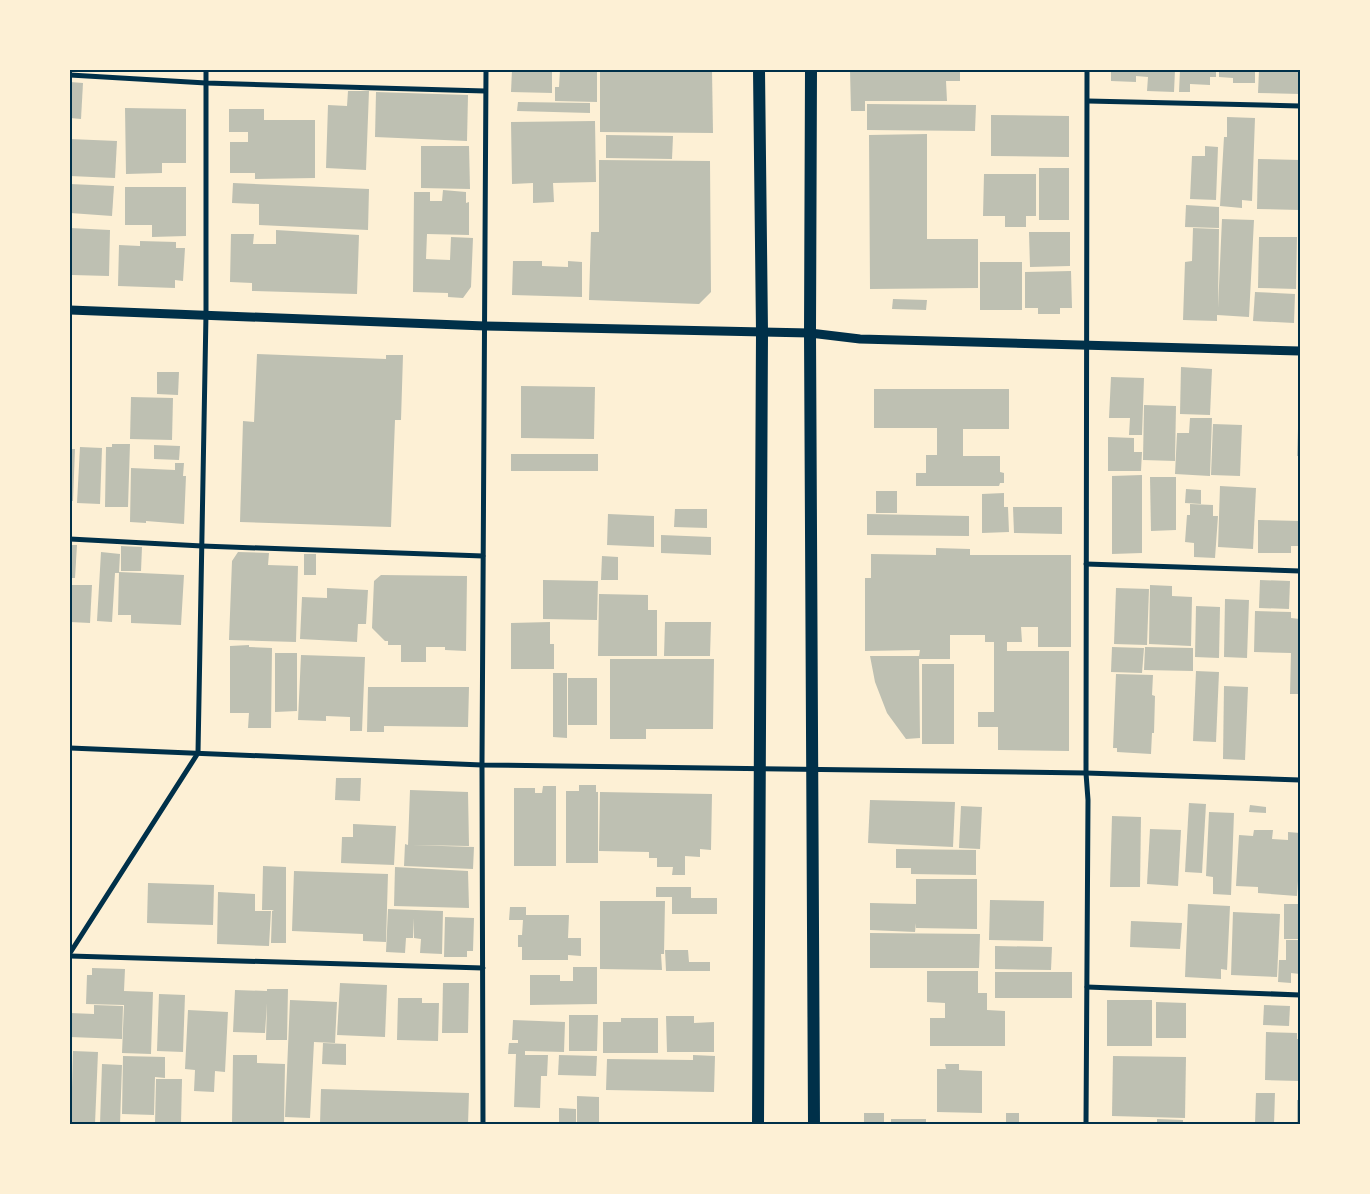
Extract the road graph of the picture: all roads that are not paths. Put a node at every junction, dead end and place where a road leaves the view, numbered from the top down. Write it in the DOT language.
graph roads {
  1 [pos="206,70"];
  2 [pos="486,70"];
  3 [pos="759,70"];
  4 [pos="811,70"];
  5 [pos="1087,70"];
  6 [pos="70,75"];
  7 [pos="206,83"];
  8 [pos="485,91"];
  9 [pos="1088,101"];
  10 [pos="1300,106"];
  11 [pos="70,310"];
  12 [pos="206,314"];
  13 [pos="485,326"];
  14 [pos="762,332"];
  15 [pos="810,333"];
  16 [pos="1086,346"];
  17 [pos="1300,351"];
  18 [pos="70,539"];
  19 [pos="202,546"];
  20 [pos="483,556"];
  21 [pos="1086,564"];
  22 [pos="1300,571"];
  23 [pos="70,748"];
  24 [pos="198,753"];
  25 [pos="482,765"];
  26 [pos="760,768"];
  27 [pos="812,770"];
  28 [pos="1086,773"];
  29 [pos="1300,780"];
  30 [pos="70,955"];
  31 [pos="483,968"];
  32 [pos="1087,987"];
  33 [pos="1300,995"];
  34 [pos="484,1124"];
  35 [pos="758,1124"];
  36 [pos="814,1124"];
  37 [pos="1086,1124"];
  1 -- 7 [label="street"];
  2 -- 8 [label="street"];
  3 -- 14 [label="main road"];
  4 -- 15 [label="main road"];
  5 -- 9 [label="street"];
  6 -- 7 [label="street"];
  7 -- 8 [label="street"];
  7 -- 12 [label="street"];
  8 -- 13 [label="street"];
  9 -- 10 [label="street"];
  9 -- 16 [label="street"];
  11 -- 12 [label="street"];
  12 -- 13 [label="street"];
  12 -- 19 [label="street"];
  13 -- 14 [label="street"];
  13 -- 20 [label="street"];
  14 -- 15 [label="street"];
  14 -- 26 [label="main road"];
  15 -- 16 [label="street"];
  15 -- 27 [label="main road"];
  16 -- 17 [label="street"];
  16 -- 21 [label="street"];
  18 -- 19 [label="street"];
  19 -- 20 [label="street"];
  19 -- 24 [label="street"];
  20 -- 25 [label="street"];
  21 -- 22 [label="street"];
  21 -- 28 [label="street"];
  23 -- 24 [label="street"];
  24 -- 25 [label="street"];
  24 -- 30 [label="street"];
  25 -- 26 [label="street"];
  25 -- 31 [label="street"];
  26 -- 27 [label="street"];
  26 -- 35 [label="main road"];
  27 -- 28 [label="street"];
  27 -- 36 [label="main road"];
  28 -- 29 [label="street"];
  28 -- 32 [label="street"];
  30 -- 31 [label="street"];
  31 -- 34 [label="street"];
  32 -- 33 [label="street"];
  32 -- 37 [label="street"];
}
